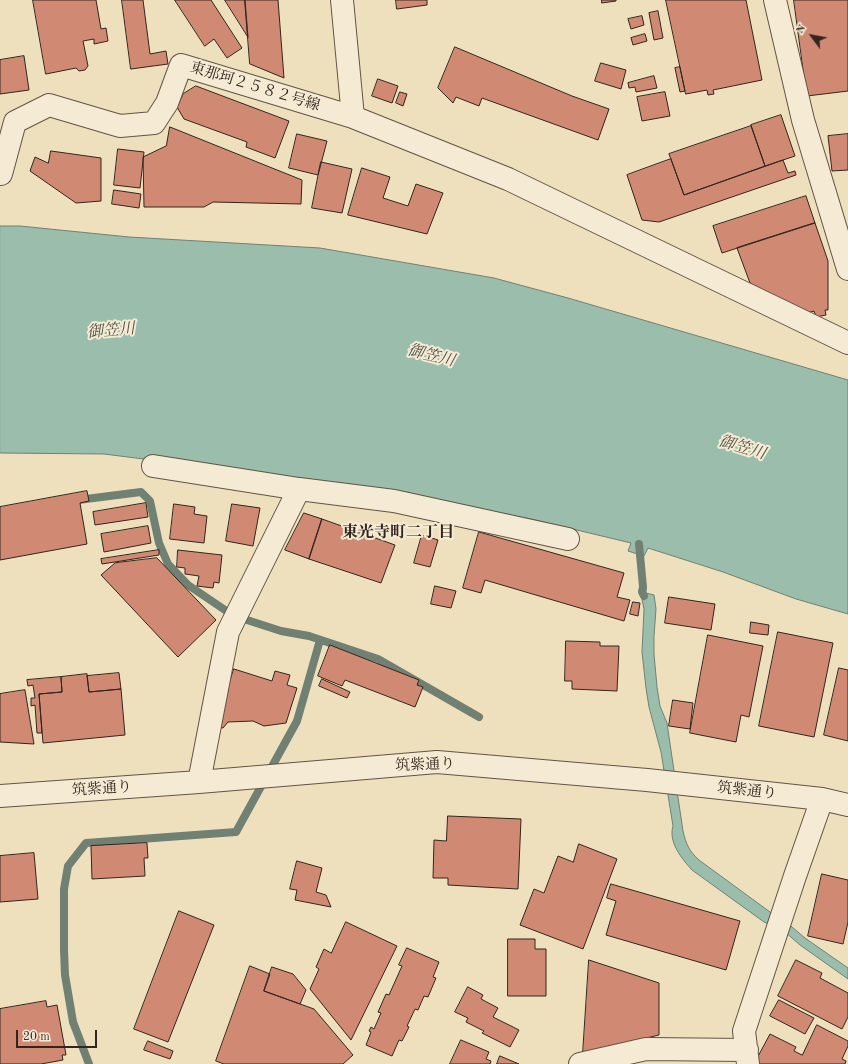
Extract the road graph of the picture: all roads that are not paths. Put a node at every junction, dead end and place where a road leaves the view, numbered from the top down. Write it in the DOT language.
graph roads {
  1 [pos="342,0"];
  2 [pos="775,0"];
  3 [pos="353,117"];
  4 [pos="0,174"];
  5 [pos="848,269"];
  6 [pos="848,343"];
  7 [pos="153,466"];
  8 [pos="299,489"];
  9 [pos="568,539"];
  10 [pos="199,782"];
  11 [pos="0,796"];
  12 [pos="822,799"];
  13 [pos="848,805"];
  14 [pos="748,1057"];
  15 [pos="580,1064"];
  1 -- 3 [label="street"];
  2 -- 5 [label="street"];
  3 -- 4 [label="street, 東那珂２５８２号線"];
  3 -- 6 [label="street"];
  7 -- 8 [label="street"];
  8 -- 9 [label="street"];
  8 -- 10 [label="street"];
  10 -- 11 [label="street, 筑紫通り"];
  10 -- 12 [label="street, 筑紫通り"];
  12 -- 13 [label="street, 筑紫通り"];
  12 -- 14 [label="street"];
  14 -- 15 [label="street"];
}
